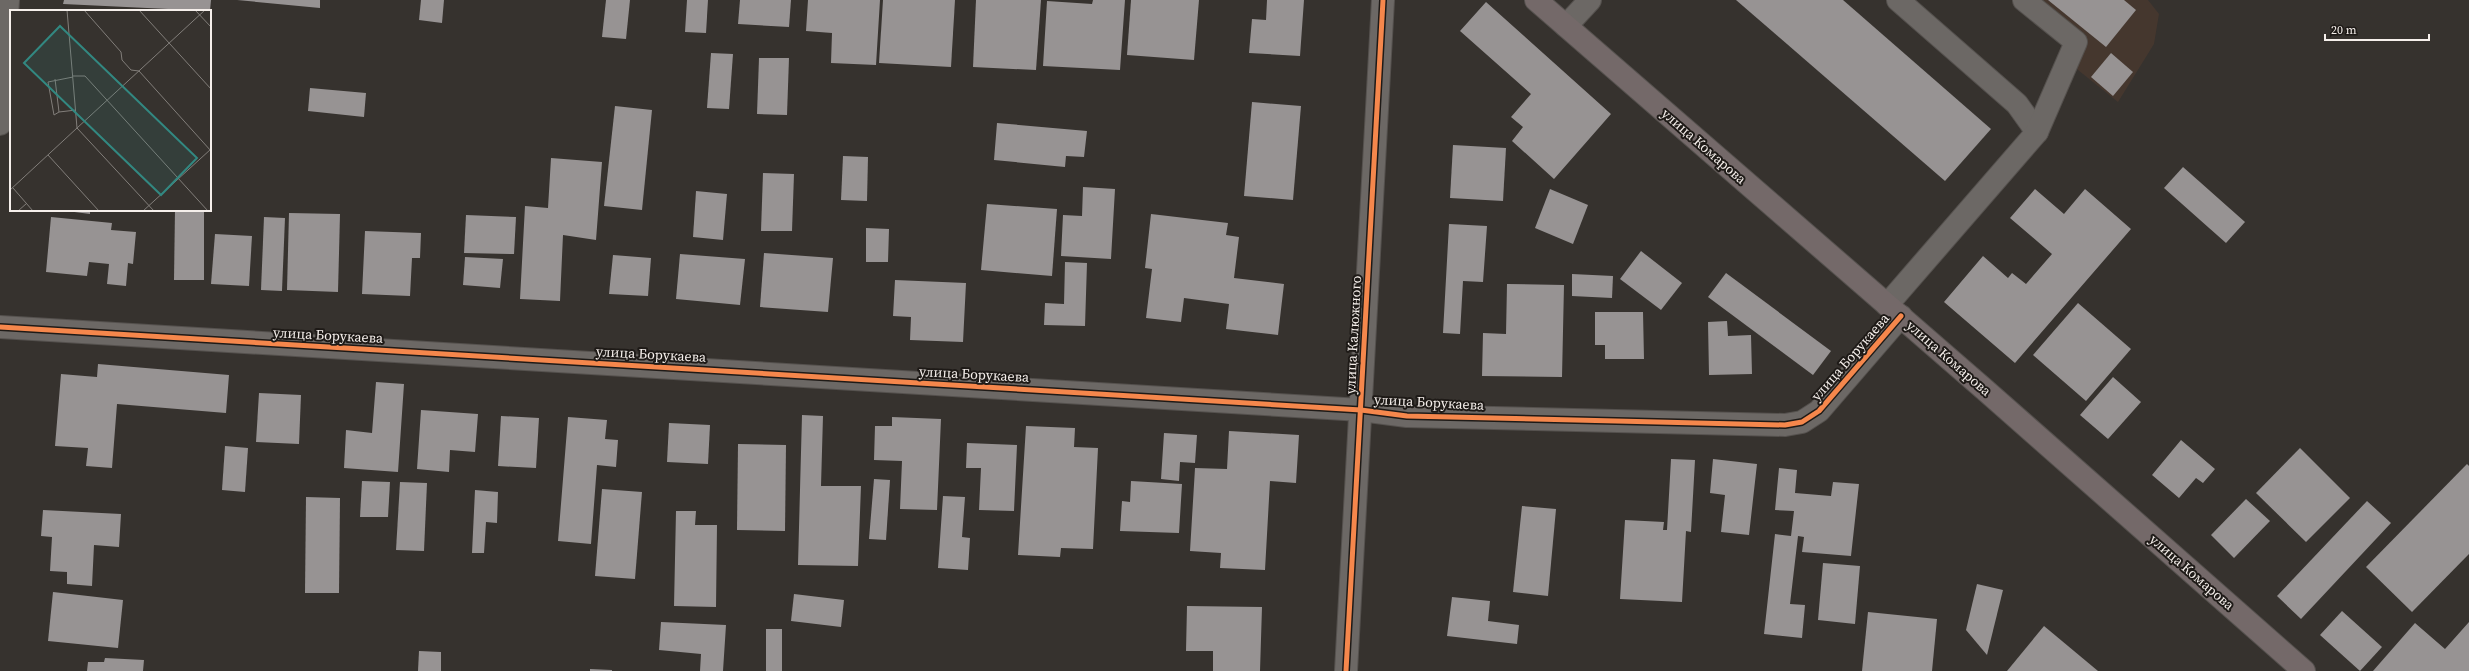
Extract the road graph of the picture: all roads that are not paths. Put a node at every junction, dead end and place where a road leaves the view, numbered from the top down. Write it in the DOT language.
graph roads {
  1 [pos="8,0"];
  2 [pos="1383,0"];
  3 [pos="1536,0"];
  4 [pos="1590,0"];
  5 [pos="1898,0"];
  6 [pos="2024,0"];
  7 [pos="1566,26"];
  8 [pos="0,124"];
  9 [pos="2037,132"];
  10 [pos="1894,310"];
  11 [pos="0,327"];
  12 [pos="1361,410"];
  13 [pos="1346,671"];
  14 [pos="2304,671"];
  1 -- 8 [label="street"];
  2 -- 12 [label="street, улица Калюжного"];
  3 -- 7 [label="main road, улица Комарова"];
  4 -- 7 [label="street"];
  5 -- 9 [label="street"];
  6 -- 9 [label="street, улица Борукаева"];
  7 -- 10 [label="main road, улица Комарова"];
  9 -- 10 [label="street, улица Борукаева"];
  10 -- 12 [label="street, улица Борукаева"];
  10 -- 14 [label="main road, улица Комарова"];
  11 -- 12 [label="street, улица Борукаева"];
  12 -- 13 [label="street, улица Калюжного"];
}
